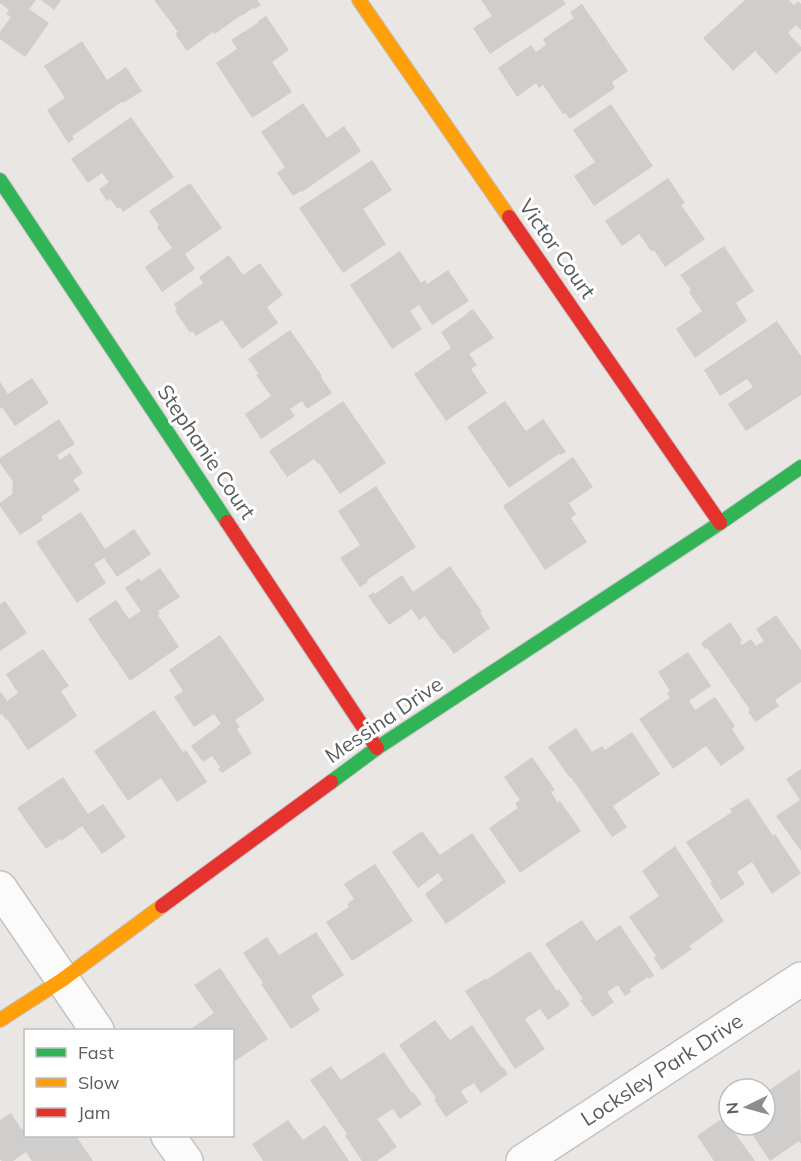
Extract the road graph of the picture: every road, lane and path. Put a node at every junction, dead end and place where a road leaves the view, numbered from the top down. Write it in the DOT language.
graph roads {
  1 [pos="359,0"];
  2 [pos="0,180"];
  3 [pos="801,467"];
  4 [pos="720,523"];
  5 [pos="377,748"];
  6 [pos="0,888"];
  7 [pos="801,979"];
  8 [pos="62,980"];
  9 [pos="0,1020"];
  10 [pos="96,1029"];
  11 [pos="169,1137"];
  12 [pos="186,1161"];
  13 [pos="523,1161"];
  1 -- 4 [label="street, Victor Court"];
  2 -- 5 [label="street, Stephanie Court"];
  3 -- 4 [label="street, Messina Drive"];
  4 -- 5 [label="street, Messina Drive"];
  5 -- 8 [label="street, Messina Drive"];
  6 -- 8 [label="street"];
  7 -- 13 [label="street, Locksley Park Drive"];
  8 -- 9 [label="street, Messina Drive"];
  8 -- 10 [label="street"];
  11 -- 12 [label="street"];
}
